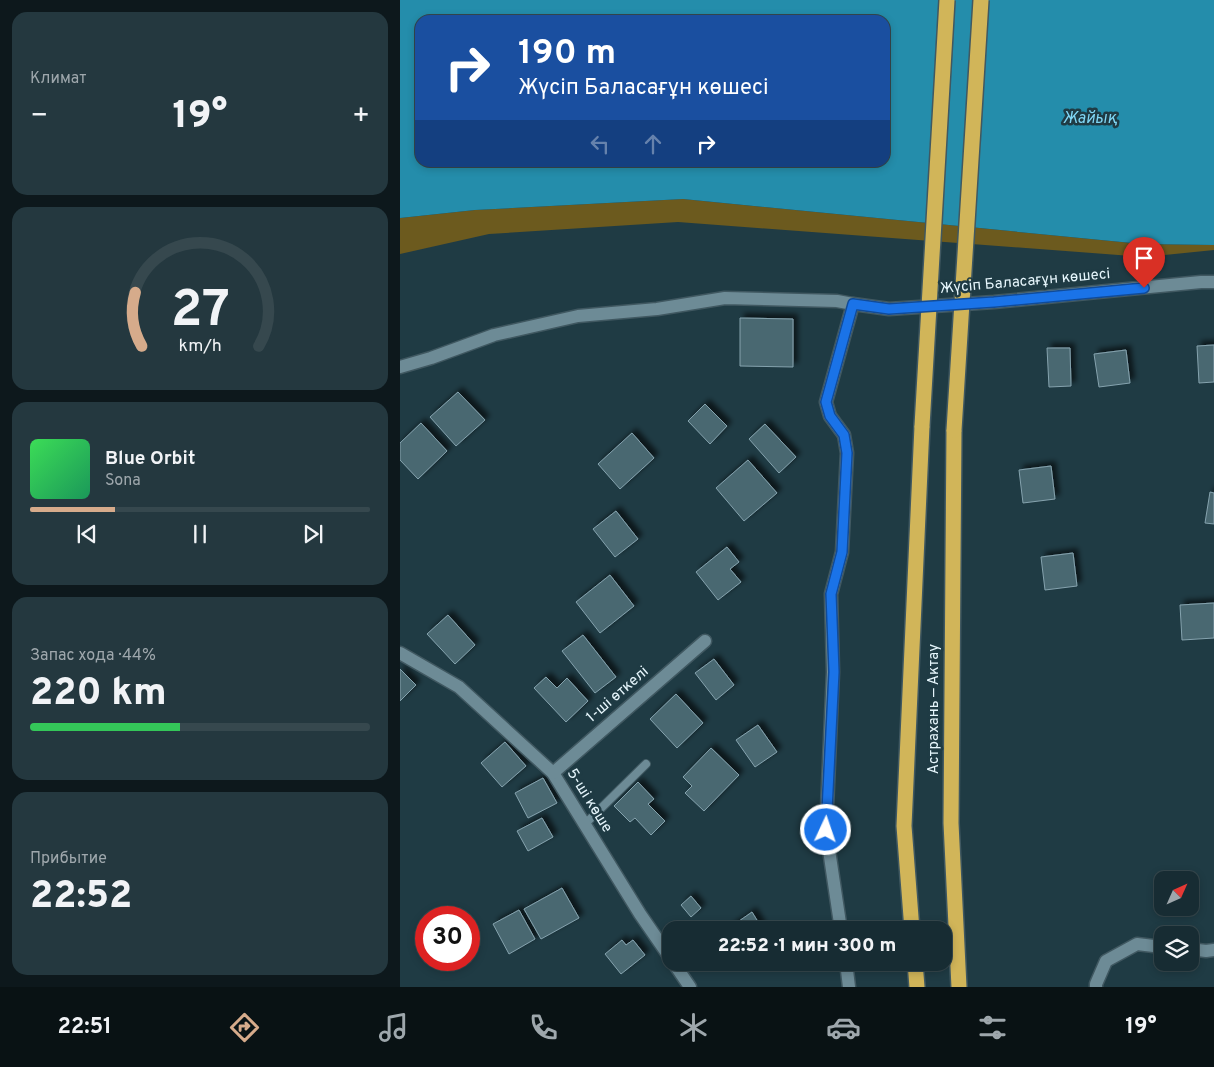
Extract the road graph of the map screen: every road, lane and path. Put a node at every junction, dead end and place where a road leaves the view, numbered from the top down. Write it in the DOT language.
graph roads {
  1 [pos="947,0"];
  2 [pos="981,0"];
  3 [pos="1214,282"];
  4 [pos="853,304"];
  5 [pos="400,367"];
  6 [pos="705,641"];
  7 [pos="400,653"];
  8 [pos="646,764"];
  9 [pos="553,773"];
  10 [pos="585,824"];
  11 [pos="840,921"];
  12 [pos="911,921"];
  13 [pos="662,946"];
  14 [pos="1154,946"];
  15 [pos="1199,950"];
  16 [pos="1214,950"];
  17 [pos="679,971"];
  18 [pos="847,971"];
  19 [pos="916,971"];
  20 [pos="690,987"];
  21 [pos="849,987"];
  22 [pos="917,987"];
  23 [pos="959,987"];
  24 [pos="1096,987"];
  1 -- 12 [label="highway, Астрахань — Актау, bridge"];
  2 -- 23 [label="highway, Астрахань — Актау, bridge"];
  3 -- 4 [label="street, Жүсіп Баласағұн көшесі"];
  4 -- 5 [label="street, Жүсіп Баласағұн көшесі"];
  4 -- 11 [label="street"];
  6 -- 9 [label="street, 1-ші өткелі"];
  7 -- 9 [label="street, 5-шi көше"];
  8 -- 10 [label="lane"];
  9 -- 10 [label="street, 5-шi көше"];
  10 -- 13 [label="street, 5-шi көше"];
  14 -- 24 [label="street"];
  15 -- 16 [label="street"];
  17 -- 20 [label="street"];
  18 -- 21 [label="street"];
  19 -- 22 [label="highway"];
}
